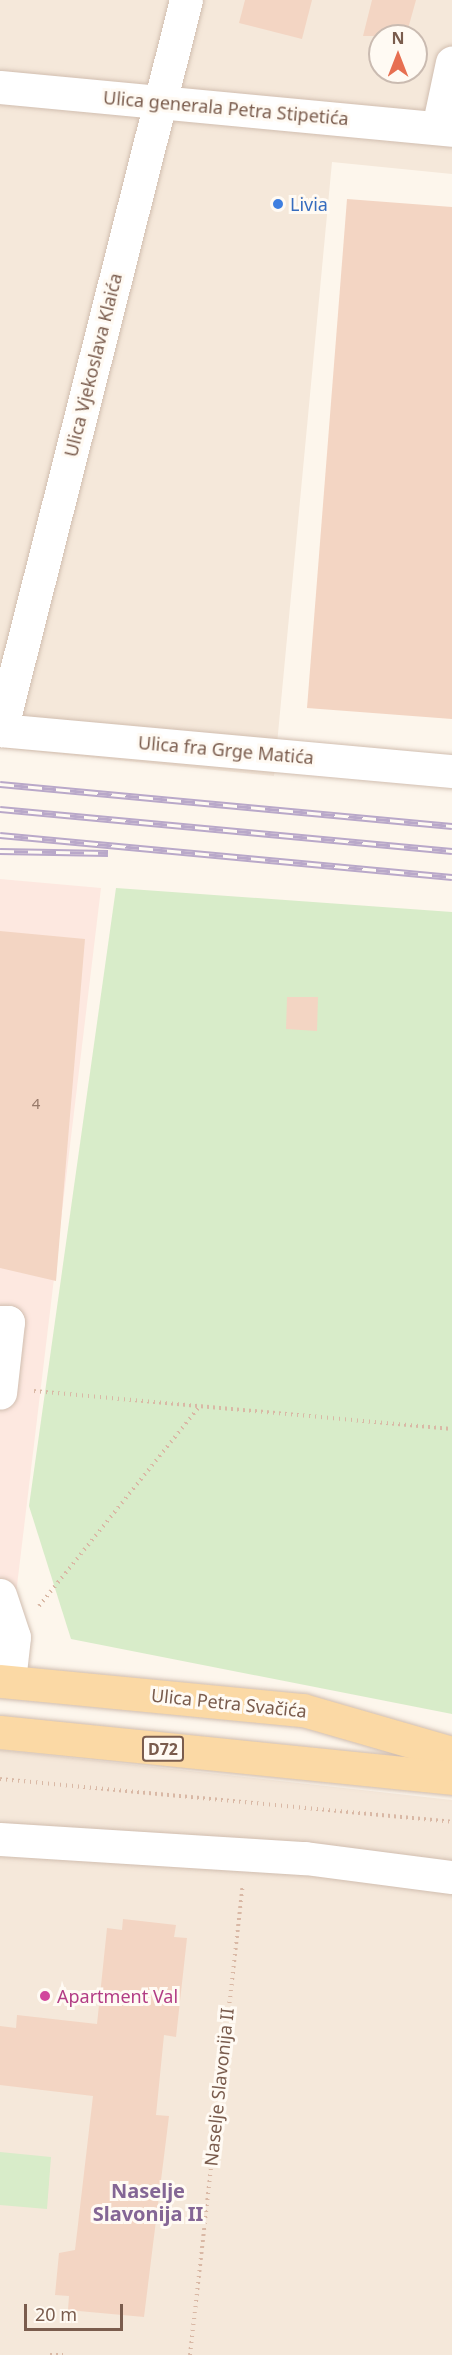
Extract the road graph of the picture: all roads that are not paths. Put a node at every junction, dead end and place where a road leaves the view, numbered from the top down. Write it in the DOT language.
graph roads {
  1 [pos="186,0"];
  2 [pos="452,62"];
  3 [pos="0,87"];
  4 [pos="160,101"];
  5 [pos="445,129"];
  6 [pos="0,730"];
  7 [pos="452,771"];
  8 [pos="0,1322"];
  9 [pos="0,1388"];
  10 [pos="0,1393"];
  11 [pos="0,1595"];
  12 [pos="5,1681"];
  13 [pos="0,1732"];
  14 [pos="452,1753"];
  15 [pos="452,1778"];
  16 [pos="0,1839"];
  17 [pos="452,1877"];
  1 -- 4 [label="street, Ulica Vjekoslava Klaića"];
  2 -- 5 [label="street"];
  3 -- 4 [label="street, Ulica generala Petra Stipetića"];
  4 -- 5 [label="street, Ulica generala Petra Stipetića"];
  4 -- 6 [label="street, Ulica Vjekoslava Klaića"];
  6 -- 7 [label="street, Ulica fra Grge Matića"];
  8 -- 9 [label="street"];
  9 -- 10 [label="street"];
  11 -- 12 [label="street"];
  12 -- 14 [label="main road, Ulica Petra Svačića"];
  13 -- 15 [label="main road, D72"];
  16 -- 17 [label="street"];
}
